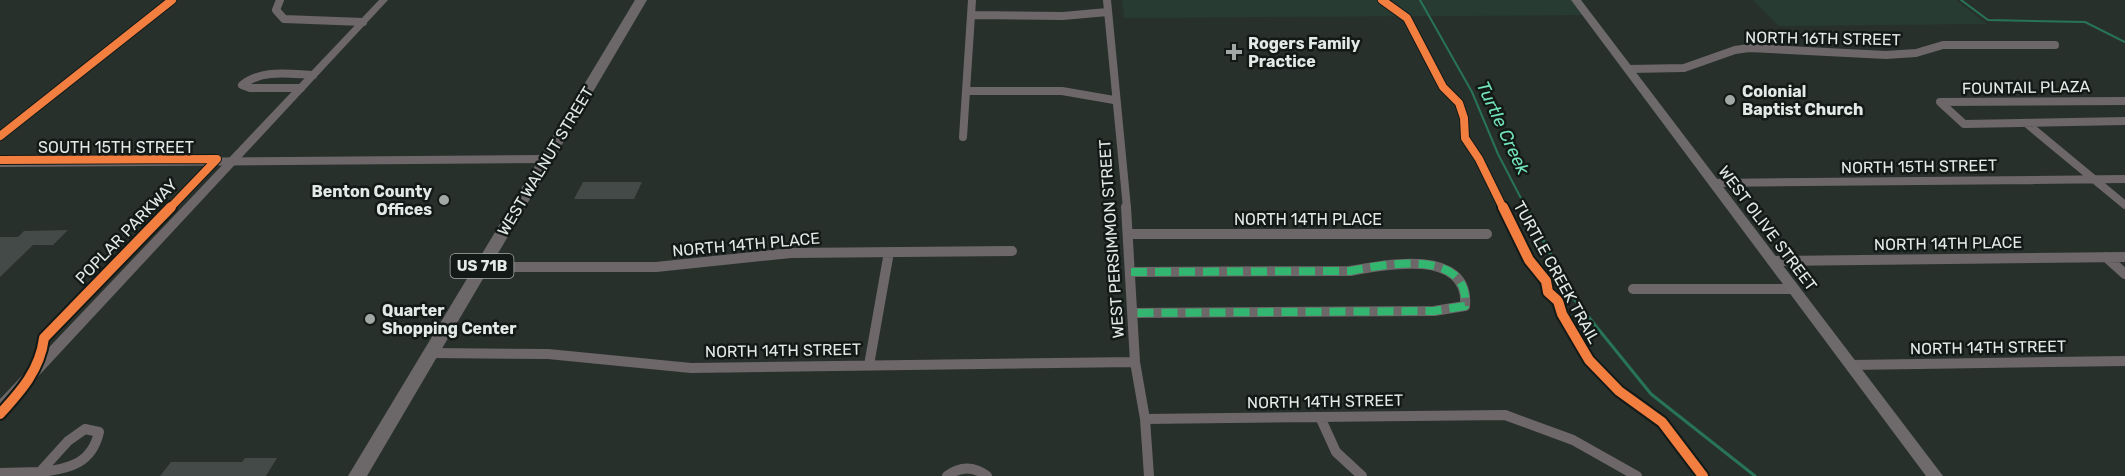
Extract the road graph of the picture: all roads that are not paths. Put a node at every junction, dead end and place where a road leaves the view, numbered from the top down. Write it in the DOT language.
graph roads {
  1 [pos="172,0"];
  2 [pos="280,0"];
  3 [pos="384,0"];
  4 [pos="641,0"];
  5 [pos="972,0"];
  6 [pos="1107,0"];
  7 [pos="1576,0"];
  8 [pos="1107,12"];
  9 [pos="971,15"];
  10 [pos="363,22"];
  11 [pos="2055,45"];
  12 [pos="1629,69"];
  13 [pos="313,75"];
  14 [pos="301,88"];
  15 [pos="966,91"];
  16 [pos="1114,100"];
  17 [pos="2125,101"];
  18 [pos="2125,121"];
  19 [pos="2026,123"];
  20 [pos="0,136"];
  21 [pos="963,137"];
  22 [pos="547,159"];
  23 [pos="232,161"];
  24 [pos="0,163"];
  25 [pos="2125,179"];
  26 [pos="2095,180"];
  27 [pos="1713,183"];
  28 [pos="2125,205"];
  29 [pos="1130,234"];
  30 [pos="1487,234"];
  31 [pos="1012,251"];
  32 [pos="889,252"];
  33 [pos="2106,256"];
  34 [pos="2125,257"];
  35 [pos="1772,261"];
  36 [pos="482,267"];
  37 [pos="1131,272"];
  38 [pos="2125,274"];
  39 [pos="1633,289"];
  40 [pos="1794,289"];
  41 [pos="1133,313"];
  42 [pos="431,354"];
  43 [pos="2125,361"];
  44 [pos="1136,362"];
  45 [pos="869,365"];
  46 [pos="1851,365"];
  47 [pos="0,408"];
  48 [pos="1320,417"];
  49 [pos="1145,419"];
  50 [pos="40,472"];
  51 [pos="0,473"];
  52 [pos="357,476"];
  53 [pos="947,476"];
  54 [pos="987,476"];
  55 [pos="1149,476"];
  56 [pos="1362,476"];
  57 [pos="1636,476"];
  58 [pos="1935,476"];
  1 -- 20 [label="street"];
  2 -- 10 [label="street"];
  3 -- 10 [label="street"];
  4 -- 22 [label="main road, WEST WALNUT STREET / US 71B"];
  5 -- 9 [label="street"];
  6 -- 8 [label="street, WEST PERSIMMON STREET"];
  7 -- 12 [label="main road, WEST OLIVE STREET"];
  8 -- 9 [label="street"];
  8 -- 16 [label="street, WEST PERSIMMON STREET"];
  9 -- 15 [label="street"];
  10 -- 13 [label="street"];
  11 -- 12 [label="street, NORTH 16TH STREET"];
  12 -- 27 [label="main road, WEST OLIVE STREET"];
  13 -- 14 [label="street"];
  13 -- 14 [label="street"];
  14 -- 23 [label="street"];
  15 -- 16 [label="street"];
  15 -- 21 [label="street"];
  16 -- 29 [label="street, WEST PERSIMMON STREET"];
  17 -- 19 [label="street, FOUNTAIL PLAZA"];
  18 -- 19 [label="street, FOUNTAIL PLAZA"];
  19 -- 26 [label="street"];
  22 -- 23 [label="street, SOUTH 15TH STREET"];
  22 -- 36 [label="main road, WEST WALNUT STREET / US 71B"];
  23 -- 24 [label="street, SOUTH 15TH STREET"];
  23 -- 47 [label="street"];
  25 -- 26 [label="street, NORTH 15TH STREET"];
  26 -- 27 [label="street, NORTH 15TH STREET"];
  26 -- 28 [label="street"];
  27 -- 35 [label="main road, WEST OLIVE STREET"];
  29 -- 30 [label="street, NORTH 14TH PLACE"];
  29 -- 37 [label="street, WEST PERSIMMON STREET"];
  31 -- 32 [label="street, NORTH 14TH PLACE"];
  32 -- 36 [label="street, NORTH 14TH PLACE"];
  32 -- 45 [label="street"];
  33 -- 34 [label="street, NORTH 14TH PLACE"];
  33 -- 35 [label="street, NORTH 14TH PLACE"];
  33 -- 38 [label="street"];
  35 -- 40 [label="main road, WEST OLIVE STREET"];
  36 -- 42 [label="main road, WEST WALNUT STREET / US 71B"];
  37 -- 41 [label="street, WEST PERSIMMON STREET"];
  37 -- 41 [label="street"];
  39 -- 40 [label="street"];
  40 -- 46 [label="main road, WEST OLIVE STREET"];
  41 -- 44 [label="street, WEST PERSIMMON STREET"];
  42 -- 45 [label="street, NORTH 14TH STREET"];
  42 -- 52 [label="main road, WEST WALNUT STREET / US 71B"];
  43 -- 46 [label="street, NORTH 14TH STREET"];
  44 -- 45 [label="street, NORTH 14TH STREET"];
  44 -- 49 [label="street, WEST PERSIMMON STREET"];
  46 -- 58 [label="main road, WEST OLIVE STREET"];
  48 -- 49 [label="street, NORTH 14TH STREET"];
  48 -- 56 [label="street"];
  48 -- 57 [label="street, NORTH 14TH STREET"];
  49 -- 55 [label="street, WEST PERSIMMON STREET"];
  50 -- 50 [label="street"];
  50 -- 51 [label="street"];
  53 -- 54 [label="street"];
}
